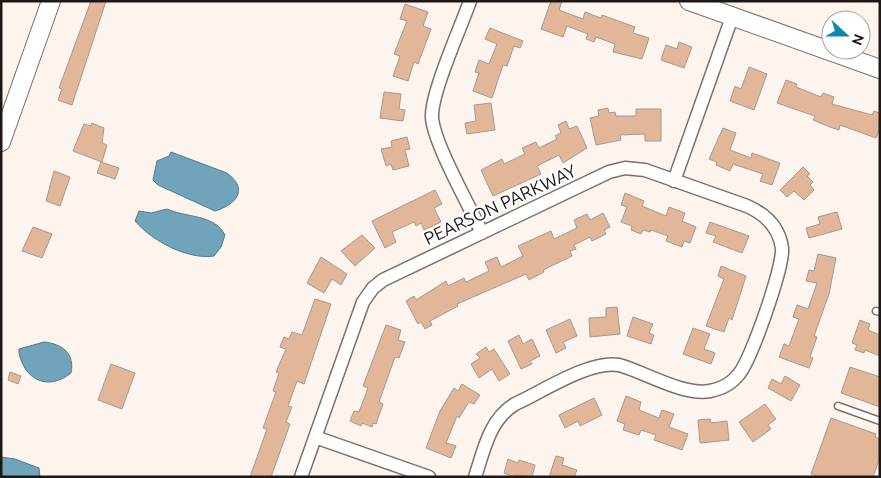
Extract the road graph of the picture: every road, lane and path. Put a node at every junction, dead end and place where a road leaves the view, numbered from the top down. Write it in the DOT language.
graph roads {
  1 [pos="51,1"];
  2 [pos="470,1"];
  3 [pos="689,1"];
  4 [pos="732,17"];
  5 [pos="880,69"];
  6 [pos="1,142"];
  7 [pos="674,181"];
  8 [pos="482,233"];
  9 [pos="838,406"];
  10 [pos="880,421"];
  11 [pos="315,437"];
  12 [pos="301,477"];
  13 [pos="429,477"];
  14 [pos="475,477"];
  1 -- 6 [label="street"];
  2 -- 8 [label="street"];
  3 -- 4 [label="street"];
  4 -- 5 [label="street"];
  4 -- 7 [label="street"];
  7 -- 8 [label="street, PEARSON PARKWAY"];
  7 -- 14 [label="street, PEARSON PARKWAY"];
  8 -- 11 [label="street, PEARSON PARKWAY"];
  9 -- 10 [label="lane"];
  11 -- 12 [label="street, PEARSON PARKWAY"];
  11 -- 13 [label="street"];
}
